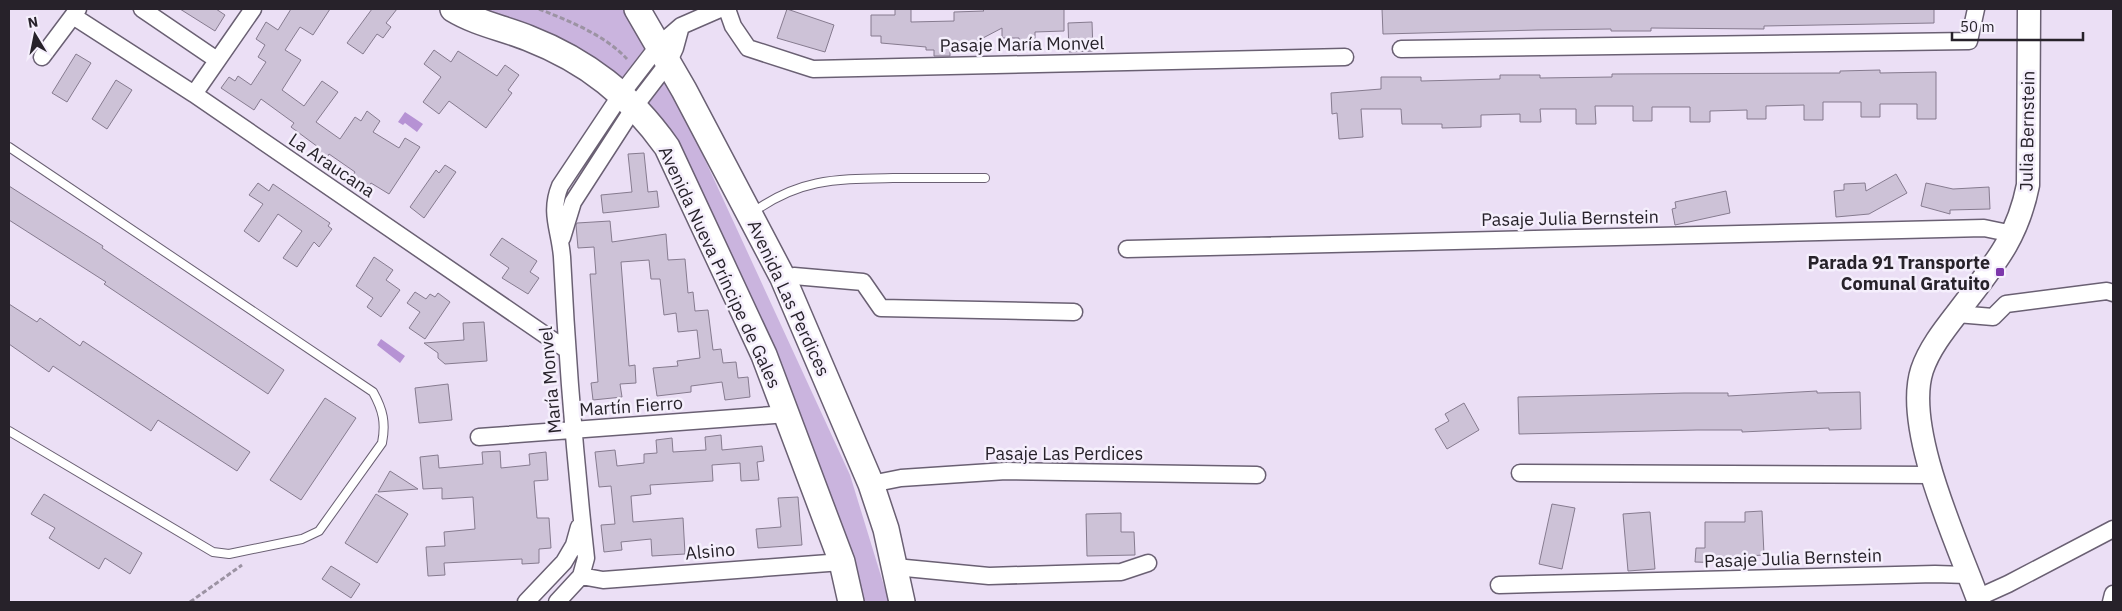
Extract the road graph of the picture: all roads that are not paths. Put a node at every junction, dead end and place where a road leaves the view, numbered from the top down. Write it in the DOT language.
graph roads {
  1 [pos="142,9"];
  2 [pos="253,9"];
  3 [pos="453,9"];
  4 [pos="637,9"];
  5 [pos="720,9"];
  6 [pos="727,9"];
  7 [pos="1976,9"];
  8 [pos="2029,9"];
  9 [pos="76,12"];
  10 [pos="1401,49"];
  11 [pos="663,54"];
  12 [pos="42,57"];
  13 [pos="1345,57"];
  14 [pos="217,60"];
  15 [pos="194,94"];
  16 [pos="628,100"];
  17 [pos="9,147"];
  18 [pos="985,178"];
  19 [pos="750,215"];
  20 [pos="2013,234"];
  21 [pos="1127,249"];
  22 [pos="783,278"];
  23 [pos="2113,293"];
  24 [pos="1074,312"];
  25 [pos="1956,314"];
  26 [pos="567,350"];
  27 [pos="787,414"];
  28 [pos="574,430"];
  29 [pos="9,431"];
  30 [pos="479,437"];
  31 [pos="1520,473"];
  32 [pos="1257,475"];
  33 [pos="1933,475"];
  34 [pos="871,484"];
  35 [pos="582,515"];
  36 [pos="2113,528"];
  37 [pos="842,562"];
  38 [pos="1148,563"];
  39 [pos="895,568"];
  40 [pos="1967,575"];
  41 [pos="581,576"];
  42 [pos="1499,586"];
  43 [pos="2113,594"];
  44 [pos="1978,600"];
  45 [pos="526,602"];
  46 [pos="556,602"];
  47 [pos="851,602"];
  48 [pos="902,602"];
  49 [pos="2112,602"];
  1 -- 14 [label="street"];
  2 -- 14 [label="street"];
  3 -- 16 [label="main road, Avenida Nueva Príncipe de Gales"];
  4 -- 11 [label="main road, Avenida Las Perdices"];
  5 -- 11 [label="street, María Monvel"];
  6 -- 13 [label="street, Pasaje María Monvel"];
  7 -- 10 [label="street"];
  8 -- 20 [label="street, Julia Bernstein"];
  9 -- 12 [label="street, La Araucana"];
  9 -- 15 [label="street, La Araucana"];
  11 -- 16 [label="street, María Monvel"];
  11 -- 19 [label="main road, Avenida Las Perdices"];
  14 -- 15 [label="street"];
  15 -- 26 [label="street, La Araucana"];
  16 -- 26 [label="street, María Monvel"];
  16 -- 27 [label="main road, Avenida Nueva Príncipe de Gales"];
  17 -- 29 [label="lane"];
  18 -- 19 [label="lane"];
  19 -- 22 [label="main road, Avenida Las Perdices"];
  20 -- 21 [label="street, Pasaje Julia Bernstein"];
  20 -- 25 [label="street, Julia Bernstein"];
  22 -- 24 [label="street"];
  22 -- 34 [label="main road, Avenida Las Perdices"];
  23 -- 25 [label="street"];
  25 -- 33 [label="street, Julia Bernstein"];
  26 -- 28 [label="street, María Monvel"];
  27 -- 28 [label="street, Martín Fierro"];
  27 -- 37 [label="main road, Avenida Nueva Príncipe de Gales"];
  28 -- 30 [label="street, Martín Fierro"];
  28 -- 35 [label="street, María Monvel"];
  31 -- 33 [label="street"];
  32 -- 34 [label="street, Pasaje Las Perdices"];
  33 -- 40 [label="street, Julia Bernstein"];
  34 -- 39 [label="main road, Avenida Las Perdices"];
  35 -- 41 [label="street, María Monvel"];
  35 -- 45 [label="street, María Monvel"];
  36 -- 44 [label="street"];
  37 -- 41 [label="street, Alsino"];
  37 -- 47 [label="main road, Avenida Nueva Príncipe de Gales"];
  38 -- 39 [label="street"];
  39 -- 48 [label="main road, Avenida Las Perdices"];
  40 -- 42 [label="street, Pasaje Julia Bernstein"];
  40 -- 44 [label="street, Julia Bernstein"];
  41 -- 46 [label="street"];
  43 -- 49 [label="street"];
}
